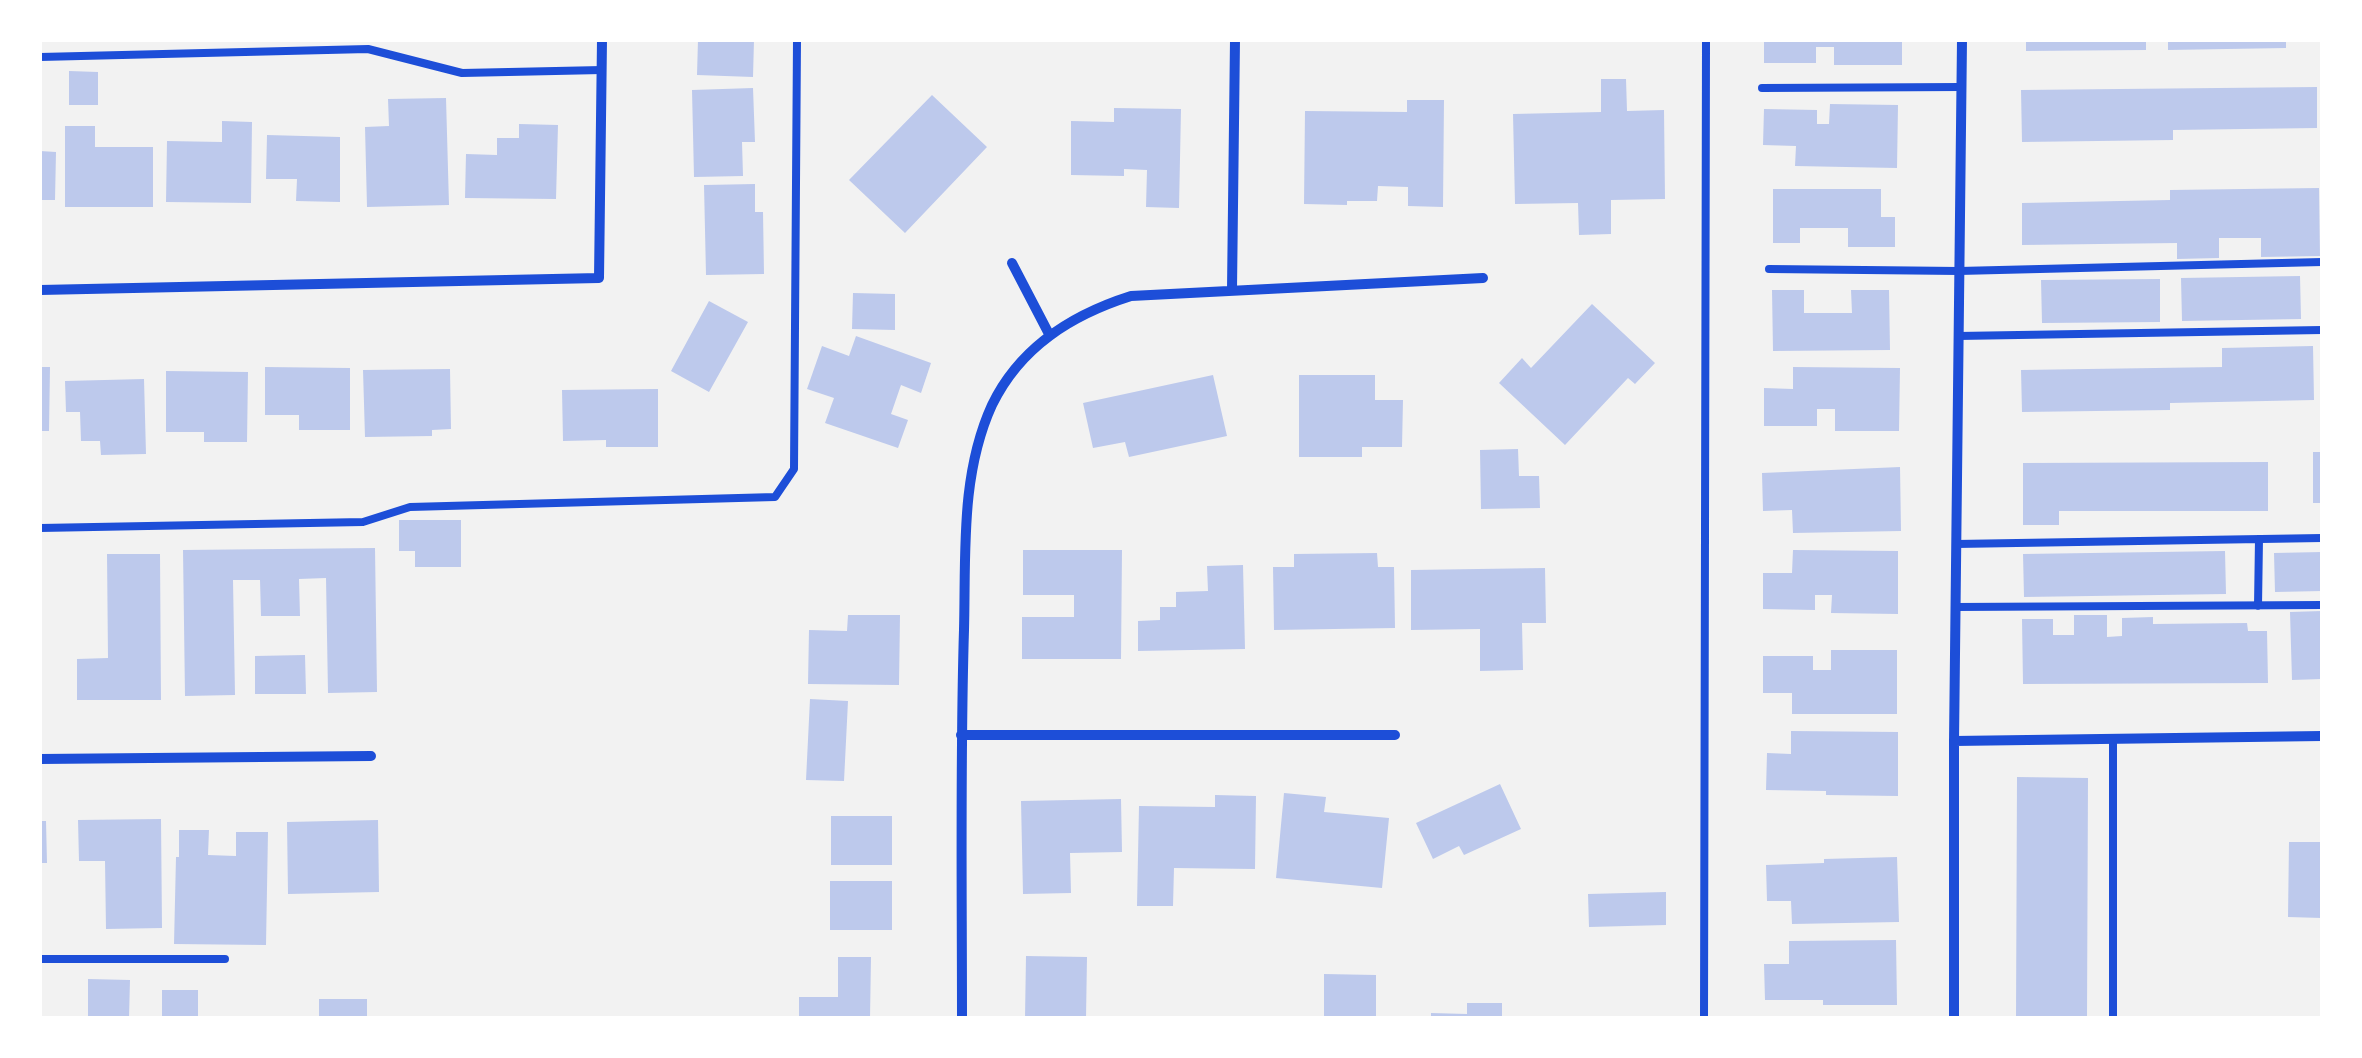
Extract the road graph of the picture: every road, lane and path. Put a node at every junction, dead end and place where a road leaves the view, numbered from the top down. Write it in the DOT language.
graph roads {
  1 [pos="602,40"];
  2 [pos="798,40"];
  3 [pos="1235,40"];
  4 [pos="1706,40"];
  5 [pos="1962,40"];
  6 [pos="40,57"];
  7 [pos="602,70"];
  8 [pos="1961,87"];
  9 [pos="1762,88"];
  10 [pos="2322,262"];
  11 [pos="1012,263"];
  12 [pos="1769,269"];
  13 [pos="1959,271"];
  14 [pos="1484,278"];
  15 [pos="1232,289"];
  16 [pos="40,290"];
  17 [pos="2322,330"];
  18 [pos="1049,334"];
  19 [pos="1958,336"];
  20 [pos="40,528"];
  21 [pos="2322,538"];
  22 [pos="2259,540"];
  23 [pos="1956,544"];
  24 [pos="2322,605"];
  25 [pos="2258,606"];
  26 [pos="1955,607"];
  27 [pos="961,736"];
  28 [pos="1394,736"];
  29 [pos="2322,736"];
  30 [pos="2113,739"];
  31 [pos="1954,741"];
  32 [pos="371,756"];
  33 [pos="40,759"];
  34 [pos="40,959"];
  35 [pos="224,959"];
  36 [pos="962,1018"];
  37 [pos="1704,1018"];
  38 [pos="1954,1018"];
  39 [pos="2113,1018"];
  1 -- 7 [label="street"];
  2 -- 20 [label="lane"];
  3 -- 15 [label="street"];
  4 -- 37 [label="lane"];
  5 -- 8 [label="street"];
  6 -- 7 [label="lane"];
  7 -- 16 [label="street"];
  8 -- 9 [label="lane"];
  8 -- 13 [label="street"];
  10 -- 13 [label="lane"];
  11 -- 18 [label="street"];
  12 -- 13 [label="lane"];
  13 -- 19 [label="street"];
  14 -- 15 [label="street"];
  15 -- 18 [label="street"];
  17 -- 19 [label="lane"];
  18 -- 27 [label="street"];
  19 -- 23 [label="street"];
  21 -- 22 [label="lane"];
  22 -- 23 [label="lane"];
  22 -- 25 [label="lane"];
  23 -- 26 [label="street"];
  24 -- 25 [label="lane"];
  25 -- 26 [label="lane"];
  26 -- 31 [label="street"];
  27 -- 28 [label="street"];
  27 -- 36 [label="street"];
  29 -- 30 [label="street"];
  30 -- 31 [label="street"];
  30 -- 39 [label="lane"];
  31 -- 38 [label="street"];
  32 -- 33 [label="street"];
  34 -- 35 [label="lane"];
}
